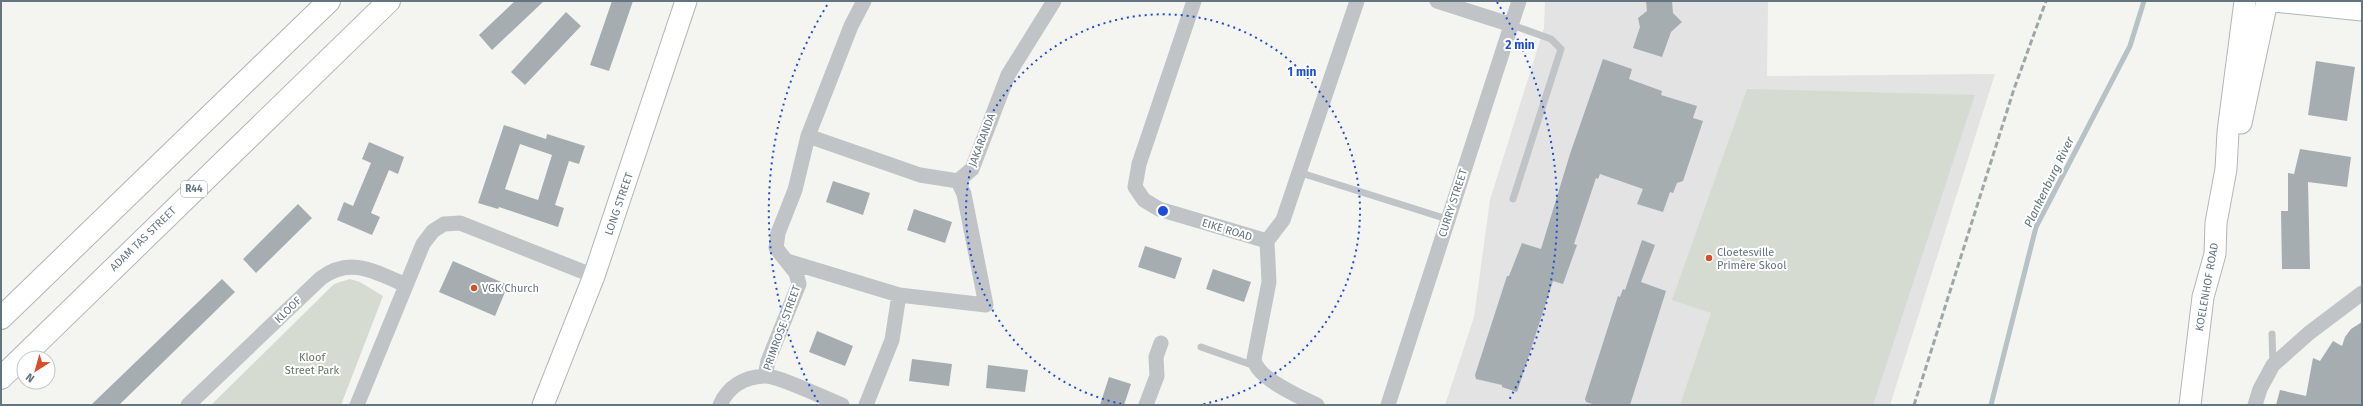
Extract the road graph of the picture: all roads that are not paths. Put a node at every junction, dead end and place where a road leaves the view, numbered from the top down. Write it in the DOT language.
graph roads {
  1 [pos="329,1"];
  2 [pos="388,1"];
  3 [pos="686,1"];
  4 [pos="864,1"];
  5 [pos="1054,1"];
  6 [pos="1194,1"];
  7 [pos="1357,1"];
  8 [pos="1437,1"];
  9 [pos="1519,1"];
  10 [pos="2245,1"];
  11 [pos="2267,1"];
  12 [pos="2273,1"];
  13 [pos="2362,10"];
  14 [pos="1512,25"];
  15 [pos="808,136"];
  16 [pos="2226,168"];
  17 [pos="1298,172"];
  18 [pos="958,181"];
  19 [pos="1513,199"];
  20 [pos="1447,219"];
  21 [pos="1267,241"];
  22 [pos="787,261"];
  23 [pos="594,276"];
  24 [pos="406,285"];
  25 [pos="2362,293"];
  26 [pos="899,295"];
  27 [pos="1,318"];
  28 [pos="2272,334"];
  29 [pos="1161,343"];
  30 [pos="1201,347"];
  31 [pos="2273,365"];
  32 [pos="1255,366"];
  33 [pos="765,376"];
  34 [pos="1,378"];
  35 [pos="188,405"];
  36 [pos="357,405"];
  37 [pos="543,405"];
  38 [pos="720,405"];
  39 [pos="842,405"];
  40 [pos="866,405"];
  41 [pos="1146,405"];
  42 [pos="1317,405"];
  43 [pos="1388,405"];
  44 [pos="2190,405"];
  45 [pos="2255,405"];
  1 -- 27 [label="main road"];
  2 -- 34 [label="main road, ADAM TAS STREET / R44"];
  3 -- 23 [label="main road, LONG STREET"];
  4 -- 15 [label="street"];
  5 -- 18 [label="street, JAKARANDA"];
  6 -- 21 [label="street, EIKE ROAD"];
  7 -- 17 [label="street, EIKE ROAD"];
  8 -- 14 [label="street"];
  9 -- 14 [label="street, CURRY STREET"];
  10 -- 16 [label="main road, KOELENHOF ROAD"];
  11 -- 16 [label="main road, KOELENHOF ROAD"];
  12 -- 13 [label="main road"];
  14 -- 19 [label="lane"];
  14 -- 20 [label="street, CURRY STREET"];
  15 -- 18 [label="street"];
  15 -- 22 [label="street"];
  16 -- 44 [label="main road, KOELENHOF ROAD"];
  17 -- 20 [label="lane"];
  17 -- 21 [label="street, EIKE ROAD"];
  18 -- 26 [label="street"];
  20 -- 43 [label="street, CURRY STREET"];
  21 -- 32 [label="street"];
  22 -- 26 [label="street"];
  22 -- 33 [label="street, PRIMROSE STREET"];
  23 -- 24 [label="street"];
  23 -- 37 [label="main road, LONG STREET"];
  24 -- 35 [label="street, KLOOF"];
  24 -- 36 [label="street"];
  25 -- 31 [label="street"];
  26 -- 40 [label="street"];
  28 -- 31 [label="lane"];
  29 -- 41 [label="street"];
  30 -- 32 [label="lane"];
  31 -- 45 [label="street"];
  32 -- 42 [label="street"];
  33 -- 38 [label="street, PRIMROSE STREET"];
  33 -- 39 [label="street, PRIMROSE STREET"];
}
